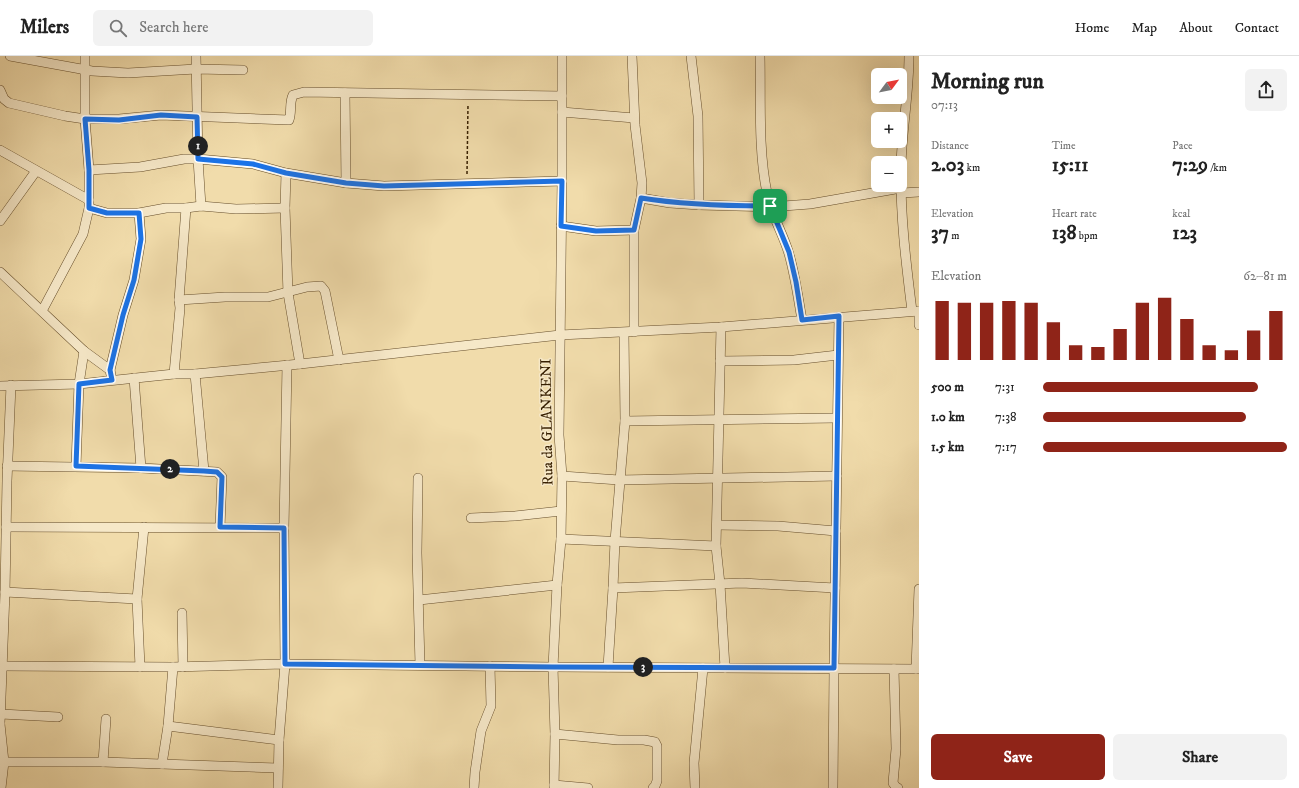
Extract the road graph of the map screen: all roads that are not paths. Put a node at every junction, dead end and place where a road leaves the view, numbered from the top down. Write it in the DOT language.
graph roads {
  1 [pos="10,56"];
  2 [pos="85,56"];
  3 [pos="196,56"];
  4 [pos="562,56"];
  5 [pos="632,56"];
  6 [pos="691,56"];
  7 [pos="760,56"];
  8 [pos="909,56"];
  9 [pos="196,69"];
  10 [pos="85,70"];
  11 [pos="242,70"];
  12 [pos="0,90"];
  13 [pos="345,93"];
  14 [pos="562,96"];
  15 [pos="562,112"];
  16 [pos="197,117"];
  17 [pos="634,118"];
  18 [pos="85,119"];
  19 [pos="0,150"];
  20 [pos="902,156"];
  21 [pos="198,159"];
  22 [pos="89,170"];
  23 [pos="36,171"];
  24 [pos="286,173"];
  25 [pos="562,181"];
  26 [pos="346,183"];
  27 [pos="907,191"];
  28 [pos="895,192"];
  29 [pos="902,192"];
  30 [pos="919,192"];
  31 [pos="641,198"];
  32 [pos="89,204"];
  33 [pos="699,205"];
  34 [pos="201,206"];
  35 [pos="770,206"];
  36 [pos="186,208"];
  37 [pos="285,208"];
  38 [pos="139,213"];
  39 [pos="0,221"];
  40 [pos="561,226"];
  41 [pos="634,230"];
  42 [pos="0,272"];
  43 [pos="288,293"];
  44 [pos="179,300"];
  45 [pos="42,311"];
  46 [pos="916,311"];
  47 [pos="839,316"];
  48 [pos="802,320"];
  49 [pos="919,325"];
  50 [pos="721,326"];
  51 [pos="624,332"];
  52 [pos="634,332"];
  53 [pos="560,335"];
  54 [pos="84,351"];
  55 [pos="838,355"];
  56 [pos="339,360"];
  57 [pos="720,361"];
  58 [pos="300,364"];
  59 [pos="287,365"];
  60 [pos="110,370"];
  61 [pos="174,374"];
  62 [pos="195,374"];
  63 [pos="134,378"];
  64 [pos="112,380"];
  65 [pos="79,384"];
  66 [pos="10,385"];
  67 [pos="0,386"];
  68 [pos="838,418"];
  69 [pos="718,420"];
  70 [pos="625,422"];
  71 [pos="8,466"];
  72 [pos="76,466"];
  73 [pos="141,468"];
  74 [pos="204,471"];
  75 [pos="562,476"];
  76 [pos="837,476"];
  77 [pos="418,478"];
  78 [pos="718,478"];
  79 [pos="3,480"];
  80 [pos="619,480"];
  81 [pos="561,511"];
  82 [pos="471,518"];
  83 [pos="717,525"];
  84 [pos="6,527"];
  85 [pos="144,527"];
  86 [pos="220,527"];
  87 [pos="284,528"];
  88 [pos="836,531"];
  89 [pos="561,539"];
  90 [pos="615,542"];
  91 [pos="716,546"];
  92 [pos="2,582"];
  93 [pos="720,584"];
  94 [pos="557,585"];
  95 [pos="613,588"];
  96 [pos="835,588"];
  97 [pos="919,589"];
  98 [pos="6,592"];
  99 [pos="137,599"];
  100 [pos="419,600"];
  101 [pos="182,613"];
  102 [pos="285,664"];
  103 [pos="420,665"];
  104 [pos="1,666"];
  105 [pos="490,666"];
  106 [pos="140,667"];
  107 [pos="173,667"];
  108 [pos="183,667"];
  109 [pos="553,667"];
  110 [pos="608,667"];
  111 [pos="703,668"];
  112 [pos="725,668"];
  113 [pos="834,668"];
  114 [pos="894,669"];
  115 [pos="918,669"];
  116 [pos="1,714"];
  117 [pos="58,717"];
  118 [pos="106,719"];
  119 [pos="0,724"];
  120 [pos="168,726"];
  121 [pos="555,734"];
  122 [pos="279,740"];
  123 [pos="4,762"];
  124 [pos="103,762"];
  125 [pos="162,764"];
  126 [pos="278,768"];
  127 [pos="1,784"];
  128 [pos="554,786"];
  129 [pos="278,788"];
  130 [pos="474,788"];
  131 [pos="588,788"];
  132 [pos="653,788"];
  133 [pos="695,788"];
  134 [pos="833,788"];
  135 [pos="898,788"];
  1 -- 10 [label="street"];
  2 -- 10 [label="street"];
  3 -- 9 [label="street"];
  4 -- 14 [label="street, Rua da GLANKENI"];
  5 -- 17 [label="street"];
  6 -- 33 [label="street"];
  7 -- 35 [label="street"];
  8 -- 20 [label="street"];
  9 -- 10 [label="street"];
  9 -- 11 [label="street"];
  9 -- 16 [label="street"];
  10 -- 18 [label="street"];
  12 -- 18 [label="street"];
  13 -- 14 [label="street"];
  13 -- 16 [label="street"];
  13 -- 26 [label="street"];
  14 -- 15 [label="street, Rua da GLANKENI"];
  15 -- 17 [label="street"];
  15 -- 25 [label="street, Rua da GLANKENI"];
  16 -- 18 [label="street"];
  16 -- 21 [label="street"];
  17 -- 31 [label="street"];
  18 -- 22 [label="street"];
  19 -- 23 [label="street"];
  21 -- 22 [label="street"];
  21 -- 24 [label="street"];
  21 -- 34 [label="street"];
  22 -- 32 [label="street"];
  23 -- 32 [label="street"];
  23 -- 39 [label="street"];
  24 -- 26 [label="street"];
  24 -- 37 [label="street"];
  25 -- 26 [label="street"];
  25 -- 40 [label="street, Rua da GLANKENI"];
  27 -- 30 [label="street"];
  28 -- 35 [label="street"];
  29 -- 46 [label="street"];
  31 -- 33 [label="street"];
  31 -- 41 [label="street"];
  32 -- 38 [label="street"];
  32 -- 45 [label="street"];
  33 -- 35 [label="street"];
  34 -- 36 [label="street"];
  34 -- 37 [label="street"];
  35 -- 48 [label="street"];
  36 -- 38 [label="street"];
  36 -- 44 [label="street"];
  37 -- 43 [label="street"];
  38 -- 60 [label="street"];
  40 -- 41 [label="street"];
  40 -- 53 [label="street, Rua da GLANKENI"];
  41 -- 52 [label="street"];
  42 -- 45 [label="street"];
  43 -- 44 [label="street"];
  43 -- 56 [label="street"];
  43 -- 58 [label="street"];
  44 -- 61 [label="street"];
  45 -- 54 [label="street"];
  46 -- 47 [label="street"];
  46 -- 49 [label="street"];
  47 -- 48 [label="street"];
  47 -- 55 [label="street"];
  48 -- 50 [label="street"];
  50 -- 52 [label="street"];
  50 -- 57 [label="street"];
  51 -- 52 [label="street"];
  51 -- 53 [label="street"];
  51 -- 70 [label="street"];
  53 -- 56 [label="street"];
  53 -- 75 [label="street, Rua da GLANKENI"];
  54 -- 60 [label="street"];
  54 -- 65 [label="street"];
  55 -- 57 [label="street"];
  55 -- 68 [label="street"];
  56 -- 58 [label="street"];
  57 -- 69 [label="street"];
  58 -- 59 [label="street"];
  59 -- 62 [label="street"];
  59 -- 87 [label="street"];
  60 -- 64 [label="street"];
  61 -- 62 [label="street"];
  61 -- 63 [label="street"];
  62 -- 74 [label="street"];
  63 -- 64 [label="street"];
  63 -- 73 [label="street"];
  64 -- 65 [label="street"];
  65 -- 66 [label="street"];
  65 -- 72 [label="street"];
  66 -- 67 [label="street"];
  66 -- 71 [label="street"];
  68 -- 69 [label="street"];
  68 -- 76 [label="street"];
  69 -- 70 [label="street"];
  69 -- 78 [label="street"];
  70 -- 80 [label="street"];
  71 -- 72 [label="street"];
  71 -- 79 [label="street"];
  72 -- 73 [label="street"];
  73 -- 74 [label="street"];
  74 -- 86 [label="street"];
  75 -- 80 [label="street"];
  75 -- 81 [label="street, Rua da GLANKENI"];
  76 -- 78 [label="street"];
  76 -- 88 [label="street"];
  77 -- 100 [label="street"];
  78 -- 80 [label="street"];
  78 -- 83 [label="street"];
  79 -- 84 [label="street"];
  80 -- 90 [label="street"];
  81 -- 82 [label="street"];
  81 -- 89 [label="street, Rua da GLANKENI"];
  83 -- 88 [label="street"];
  83 -- 91 [label="street"];
  84 -- 85 [label="street"];
  84 -- 92 [label="street"];
  85 -- 86 [label="street"];
  85 -- 99 [label="street"];
  86 -- 87 [label="street"];
  87 -- 102 [label="street"];
  88 -- 96 [label="street"];
  89 -- 90 [label="street"];
  89 -- 94 [label="street, Rua da GLANKENI"];
  90 -- 91 [label="street"];
  90 -- 95 [label="street"];
  91 -- 93 [label="street"];
  92 -- 98 [label="street"];
  93 -- 95 [label="street"];
  93 -- 96 [label="street"];
  93 -- 112 [label="street"];
  94 -- 100 [label="street"];
  94 -- 109 [label="street, Rua da GLANKENI"];
  95 -- 110 [label="street"];
  96 -- 113 [label="street"];
  97 -- 115 [label="street"];
  98 -- 99 [label="street"];
  98 -- 104 [label="street"];
  99 -- 106 [label="street"];
  100 -- 103 [label="street"];
  101 -- 108 [label="street"];
  102 -- 103 [label="street"];
  102 -- 108 [label="street"];
  102 -- 122 [label="street"];
  103 -- 105 [label="street"];
  104 -- 106 [label="street"];
  104 -- 116 [label="street"];
  105 -- 109 [label="street"];
  105 -- 130 [label="street"];
  106 -- 107 [label="street"];
  107 -- 108 [label="street"];
  107 -- 120 [label="street"];
  109 -- 110 [label="street"];
  109 -- 121 [label="street, Rua da GLANKENI"];
  110 -- 111 [label="street"];
  111 -- 112 [label="street"];
  111 -- 133 [label="street"];
  112 -- 113 [label="street"];
  113 -- 114 [label="street"];
  113 -- 134 [label="street"];
  114 -- 115 [label="street"];
  114 -- 135 [label="street"];
  116 -- 117 [label="street"];
  116 -- 119 [label="street"];
  118 -- 124 [label="street"];
  119 -- 123 [label="street"];
  120 -- 122 [label="street"];
  120 -- 125 [label="street"];
  121 -- 128 [label="street, Rua da GLANKENI"];
  121 -- 132 [label="street"];
  122 -- 126 [label="street"];
  123 -- 124 [label="street"];
  123 -- 127 [label="street"];
  124 -- 125 [label="street"];
  125 -- 126 [label="street"];
  126 -- 129 [label="street"];
  128 -- 131 [label="street"];
}
